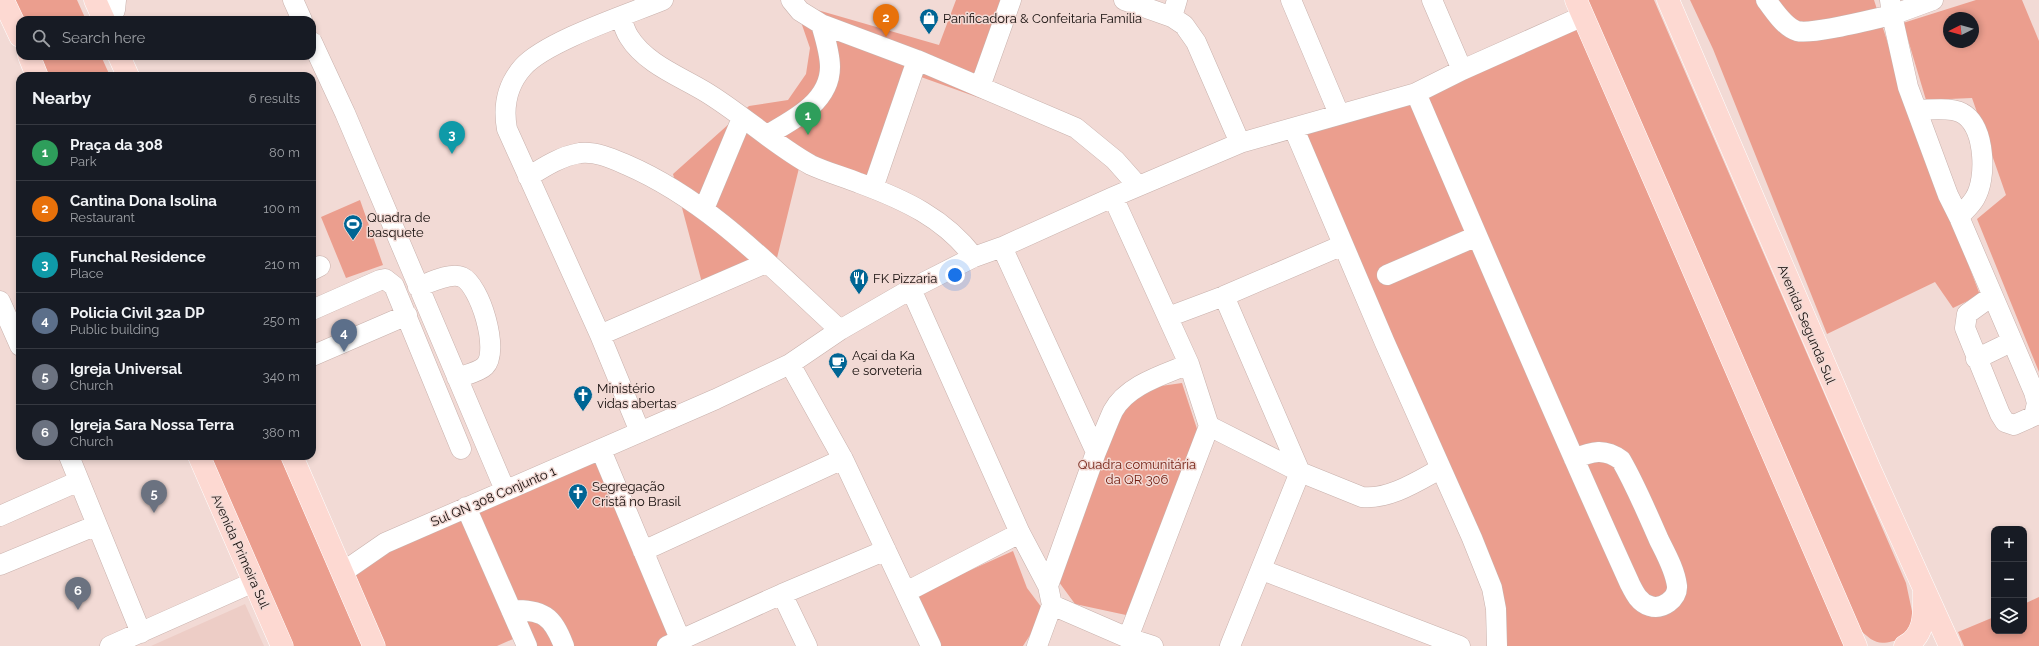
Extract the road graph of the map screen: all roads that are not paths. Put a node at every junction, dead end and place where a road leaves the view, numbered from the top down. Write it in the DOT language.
graph roads {
  1 [pos="95,0"];
  2 [pos="116,0"];
  3 [pos="293,0"];
  4 [pos="663,0"];
  5 [pos="791,0"];
  6 [pos="1011,0"];
  7 [pos="1124,0"];
  8 [pos="1291,0"];
  9 [pos="1432,0"];
  10 [pos="1668,0"];
  11 [pos="1766,0"];
  12 [pos="1933,0"];
  13 [pos="7,5"];
  14 [pos="1891,7"];
  15 [pos="1580,8"];
  16 [pos="1174,9"];
  17 [pos="102,16"];
  18 [pos="108,16"];
  19 [pos="300,16"];
  20 [pos="621,17"];
  21 [pos="821,24"];
  22 [pos="16,26"];
  23 [pos="316,51"];
  24 [pos="31,60"];
  25 [pos="121,60"];
  26 [pos="917,60"];
  27 [pos="1462,70"];
  28 [pos="35,72"];
  29 [pos="126,72"];
  30 [pos="980,87"];
  31 [pos="1416,93"];
  32 [pos="1917,110"];
  33 [pos="1339,114"];
  34 [pos="742,118"];
  35 [pos="1294,129"];
  36 [pos="767,135"];
  37 [pos="1240,143"];
  38 [pos="528,177"];
  39 [pos="1138,186"];
  40 [pos="873,188"];
  41 [pos="1113,197"];
  42 [pos="704,209"];
  43 [pos="1959,217"];
  44 [pos="1477,236"];
  45 [pos="1343,245"];
  46 [pos="1002,247"];
  47 [pos="974,257"];
  48 [pos="766,263"];
  49 [pos="1387,276"];
  50 [pos="418,287"];
  51 [pos="911,289"];
  52 [pos="1224,296"];
  53 [pos="1992,296"];
  54 [pos="0,301"];
  55 [pos="316,308"];
  56 [pos="407,315"];
  57 [pos="1168,317"];
  58 [pos="840,330"];
  59 [pos="600,336"];
  60 [pos="16,337"];
  61 [pos="2012,342"];
  62 [pos="316,354"];
  63 [pos="1976,359"];
  64 [pos="790,364"];
  65 [pos="1189,364"];
  66 [pos="457,378"];
  67 [pos="1209,426"];
  68 [pos="640,432"];
  69 [pos="461,450"];
  70 [pos="601,450"];
  71 [pos="1096,452"];
  72 [pos="843,459"];
  73 [pos="1574,459"];
  74 [pos="71,460"];
  75 [pos="201,460"];
  76 [pos="294,460"];
  77 [pos="1440,469"];
  78 [pos="1300,472"];
  79 [pos="79,481"];
  80 [pos="505,490"];
  81 [pos="466,508"];
  82 [pos="0,516"];
  83 [pos="98,525"];
  84 [pos="1020,533"];
  85 [pos="886,550"];
  86 [pos="643,551"];
  87 [pos="339,563"];
  88 [pos="0,565"];
  89 [pos="1262,570"];
  90 [pos="254,582"];
  91 [pos="1048,586"];
  92 [pos="1924,586"];
  93 [pos="906,592"];
  94 [pos="782,594"];
  95 [pos="1052,606"];
  96 [pos="511,610"];
  97 [pos="141,633"];
  98 [pos="1853,638"];
  99 [pos="1141,643"];
  100 [pos="677,644"];
  101 [pos="110,646"];
  102 [pos="282,646"];
  103 [pos="374,646"];
  104 [pos="527,646"];
  105 [pos="564,646"];
  106 [pos="807,646"];
  107 [pos="931,646"];
  108 [pos="1037,646"];
  109 [pos="1230,646"];
  110 [pos="1460,646"];
  111 [pos="1497,646"];
  112 [pos="1868,646"];
  113 [pos="1905,646"];
  114 [pos="1950,646"];
  1 -- 17 [label="main road"];
  2 -- 18 [label="street"];
  3 -- 19 [label="street"];
  4 -- 20 [label="street"];
  5 -- 21 [label="street"];
  6 -- 30 [label="street"];
  7 -- 16 [label="street"];
  8 -- 33 [label="street"];
  9 -- 27 [label="street"];
  10 -- 92 [label="main road, Avenida Segunda Sul"];
  11 -- 14 [label="street"];
  12 -- 14 [label="street"];
  13 -- 22 [label="main road"];
  14 -- 32 [label="street"];
  15 -- 27 [label="street, Sul QN 308 Conjunto 1"];
  15 -- 98 [label="main road"];
  16 -- 37 [label="street"];
  20 -- 34 [label="street"];
  20 -- 38 [label="street"];
  21 -- 26 [label="street"];
  21 -- 36 [label="street"];
  23 -- 50 [label="street"];
  24 -- 28 [label="main road"];
  25 -- 29 [label="main road"];
  26 -- 30 [label="street"];
  26 -- 40 [label="street"];
  27 -- 31 [label="street, Sul QN 308 Conjunto 1"];
  30 -- 39 [label="street"];
  31 -- 33 [label="street, Sul QN 308 Conjunto 1"];
  31 -- 44 [label="street"];
  32 -- 43 [label="street"];
  32 -- 43 [label="street"];
  33 -- 35 [label="street, Sul QN 308 Conjunto 1"];
  34 -- 36 [label="street"];
  34 -- 42 [label="street"];
  35 -- 37 [label="street, Sul QN 308 Conjunto 1"];
  35 -- 45 [label="street"];
  36 -- 40 [label="street"];
  37 -- 39 [label="street, Sul QN 308 Conjunto 1"];
  38 -- 42 [label="street"];
  38 -- 59 [label="street"];
  39 -- 41 [label="street, Sul QN 308 Conjunto 1"];
  40 -- 47 [label="street"];
  41 -- 46 [label="street, Sul QN 308 Conjunto 1"];
  41 -- 57 [label="street"];
  42 -- 48 [label="street"];
  43 -- 53 [label="street"];
  44 -- 49 [label="street"];
  44 -- 73 [label="street"];
  45 -- 52 [label="street"];
  45 -- 77 [label="street"];
  46 -- 47 [label="street, Sul QN 308 Conjunto 1"];
  46 -- 71 [label="street"];
  47 -- 51 [label="street, Sul QN 308 Conjunto 1"];
  48 -- 58 [label="street"];
  48 -- 59 [label="street"];
  50 -- 66 [label="street"];
  50 -- 66 [label="street"];
  51 -- 58 [label="street, Sul QN 308 Conjunto 1"];
  51 -- 84 [label="street"];
  52 -- 57 [label="street"];
  52 -- 78 [label="street"];
  53 -- 61 [label="street"];
  53 -- 63 [label="street"];
  54 -- 60 [label="street"];
  55 -- 56 [label="street"];
  56 -- 62 [label="street"];
  56 -- 69 [label="street"];
  57 -- 65 [label="street"];
  58 -- 64 [label="street, Sul QN 308 Conjunto 1"];
  59 -- 68 [label="street"];
  61 -- 63 [label="street"];
  61 -- 63 [label="street"];
  64 -- 68 [label="street, Sul QN 308 Conjunto 1"];
  64 -- 72 [label="street"];
  65 -- 67 [label="street"];
  65 -- 71 [label="street"];
  66 -- 80 [label="street"];
  67 -- 78 [label="street"];
  67 -- 99 [label="street"];
  68 -- 70 [label="street, Sul QN 308 Conjunto 1"];
  70 -- 80 [label="street, Sul QN 308 Conjunto 1"];
  70 -- 86 [label="street"];
  71 -- 91 [label="street"];
  72 -- 85 [label="street"];
  72 -- 86 [label="street"];
  73 -- 73 [label="street"];
  74 -- 79 [label="street"];
  75 -- 90 [label="main road, Avenida Primeira Sul"];
  76 -- 87 [label="main road"];
  77 -- 78 [label="street"];
  77 -- 111 [label="street"];
  78 -- 89 [label="street"];
  79 -- 82 [label="street"];
  79 -- 83 [label="street"];
  80 -- 81 [label="street, Sul QN 308 Conjunto 1"];
  81 -- 87 [label="street, Sul QN 308 Conjunto 1"];
  81 -- 96 [label="street"];
  83 -- 88 [label="street"];
  83 -- 97 [label="street"];
  84 -- 91 [label="street"];
  84 -- 93 [label="street"];
  85 -- 93 [label="street"];
  85 -- 94 [label="street"];
  86 -- 100 [label="street"];
  87 -- 103 [label="main road"];
  89 -- 109 [label="street"];
  89 -- 110 [label="street"];
  90 -- 97 [label="street"];
  90 -- 102 [label="main road, Avenida Primeira Sul"];
  91 -- 95 [label="street"];
  92 -- 113 [label="main road"];
  92 -- 114 [label="main road, Avenida Segunda Sul"];
  93 -- 107 [label="street"];
  94 -- 100 [label="street"];
  94 -- 106 [label="street"];
  95 -- 99 [label="street"];
  95 -- 108 [label="street"];
  96 -- 104 [label="street"];
  96 -- 105 [label="street"];
  97 -- 101 [label="street"];
  98 -- 112 [label="main road"];
}
